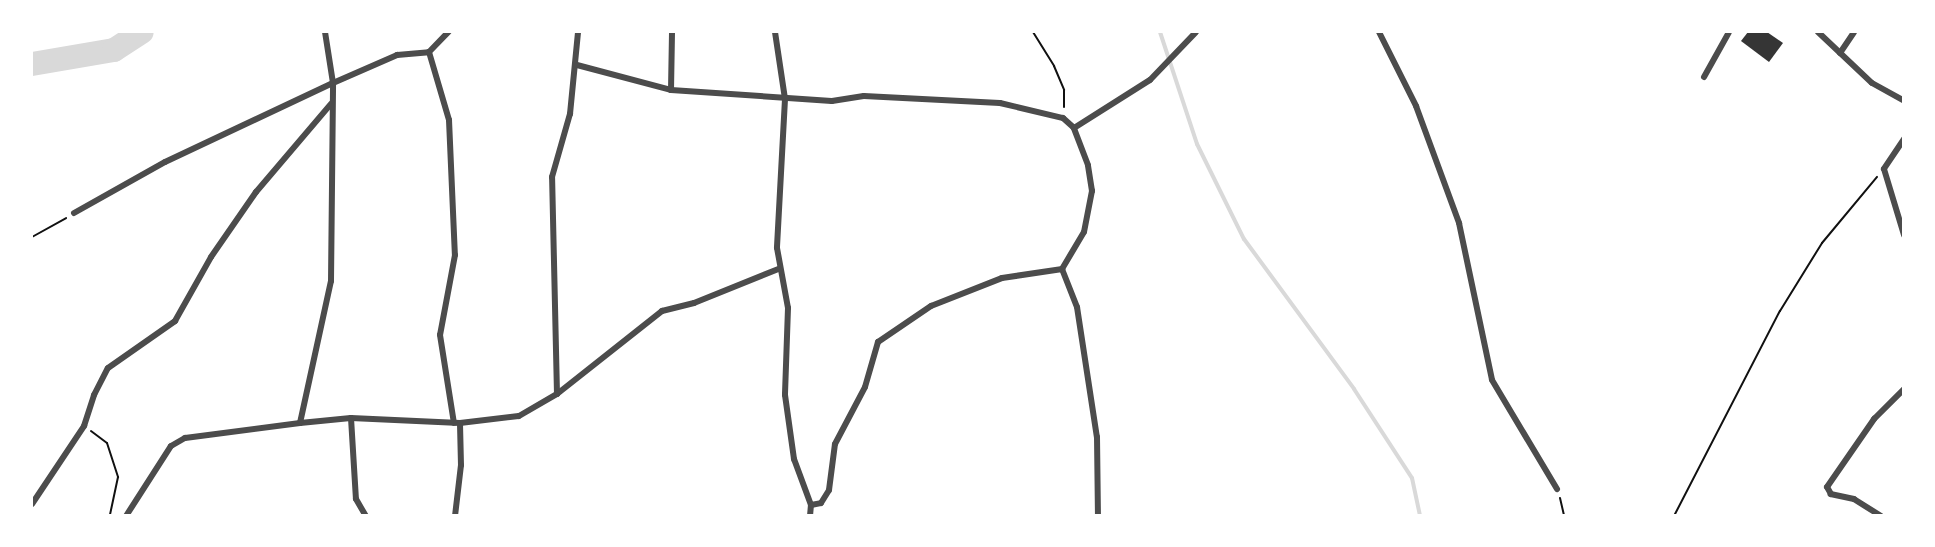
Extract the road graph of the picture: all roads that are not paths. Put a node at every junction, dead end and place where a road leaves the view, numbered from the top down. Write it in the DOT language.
graph roads {
  1 [pos="325,32"];
  2 [pos="448,32"];
  3 [pos="578,32"];
  4 [pos="672,32"];
  5 [pos="775,32"];
  6 [pos="1196,32"];
  7 [pos="1379,32"];
  8 [pos="1729,32"];
  9 [pos="1818,32"];
  10 [pos="1854,32"];
  11 [pos="429,52"];
  12 [pos="1840,53"];
  13 [pos="577,65"];
  14 [pos="1704,77"];
  15 [pos="333,83"];
  16 [pos="671,90"];
  17 [pos="785,99"];
  18 [pos="1904,101"];
  19 [pos="331,104"];
  20 [pos="1074,128"];
  21 [pos="1904,140"];
  22 [pos="74,213"];
  23 [pos="1904,235"];
  24 [pos="778,269"];
  25 [pos="1062,269"];
  26 [pos="1904,389"];
  27 [pos="557,394"];
  28 [pos="351,418"];
  29 [pos="300,423"];
  30 [pos="457,423"];
  31 [pos="1557,489"];
  32 [pos="32,504"];
  33 [pos="812,505"];
  34 [pos="126,516"];
  35 [pos="366,516"];
  36 [pos="455,516"];
  37 [pos="810,516"];
  38 [pos="1098,516"];
  39 [pos="1881,516"];
  1 -- 15 [label="street"];
  2 -- 11 [label="street"];
  3 -- 13 [label="street"];
  4 -- 16 [label="street"];
  5 -- 17 [label="street"];
  6 -- 20 [label="street"];
  7 -- 31 [label="street"];
  8 -- 14 [label="street"];
  9 -- 12 [label="street"];
  10 -- 12 [label="street"];
  11 -- 15 [label="street"];
  11 -- 30 [label="street"];
  12 -- 18 [label="street"];
  13 -- 16 [label="street"];
  13 -- 27 [label="street"];
  15 -- 19 [label="street"];
  15 -- 22 [label="street"];
  16 -- 17 [label="street"];
  17 -- 20 [label="street"];
  17 -- 24 [label="street"];
  19 -- 29 [label="street"];
  19 -- 32 [label="street"];
  20 -- 25 [label="street"];
  21 -- 23 [label="street"];
  24 -- 27 [label="street"];
  24 -- 33 [label="street"];
  25 -- 33 [label="street"];
  25 -- 38 [label="street"];
  26 -- 39 [label="street"];
  27 -- 30 [label="street"];
  28 -- 29 [label="street"];
  28 -- 30 [label="street"];
  28 -- 35 [label="street"];
  29 -- 34 [label="street"];
  30 -- 36 [label="street"];
  33 -- 37 [label="street"];
}
